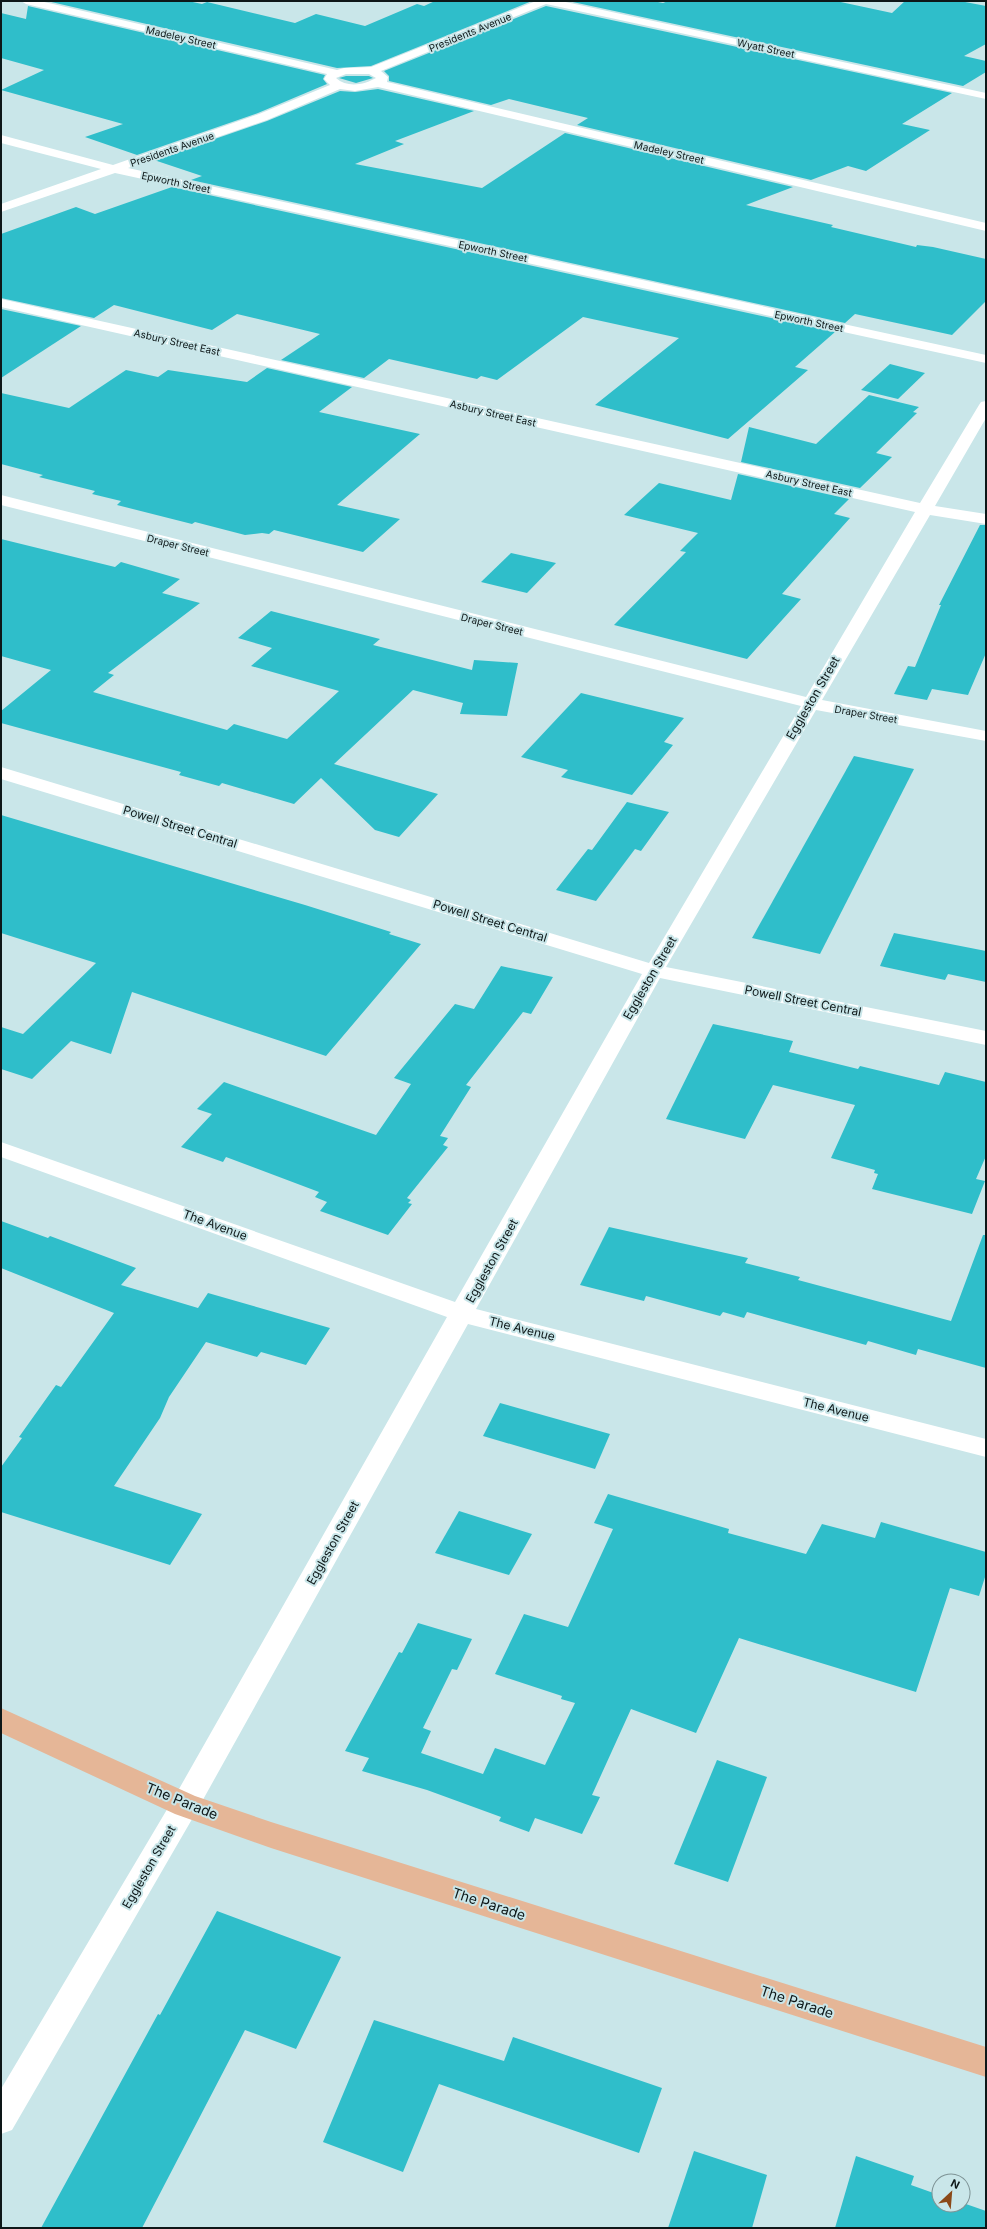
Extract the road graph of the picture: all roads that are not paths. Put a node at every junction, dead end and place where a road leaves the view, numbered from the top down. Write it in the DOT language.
graph roads {
  1 [pos="26,1"];
  2 [pos="546,1"];
  3 [pos="372,71"];
  4 [pos="336,73"];
  5 [pos="377,83"];
  6 [pos="340,85"];
  7 [pos="986,96"];
  8 [pos="1,139"];
  9 [pos="116,169"];
  10 [pos="1,208"];
  11 [pos="986,228"];
  12 [pos="1,303"];
  13 [pos="986,359"];
  14 [pos="986,405"];
  15 [pos="1,500"];
  16 [pos="924,509"];
  17 [pos="986,519"];
  18 [pos="810,703"];
  19 [pos="986,736"];
  20 [pos="1,773"];
  21 [pos="654,971"];
  22 [pos="986,1038"];
  23 [pos="1,1149"];
  24 [pos="462,1314"];
  25 [pos="986,1448"];
  26 [pos="1,1720"];
  27 [pos="185,1805"];
  28 [pos="986,2062"];
  29 [pos="1,2119"];
  1 -- 4 [label="street, Madeley Street"];
  2 -- 3 [label="street, Presidents Avenue"];
  2 -- 7 [label="street, Wyatt Street"];
  3 -- 4 [label="street"];
  3 -- 5 [label="street"];
  4 -- 6 [label="street"];
  5 -- 6 [label="street"];
  5 -- 11 [label="street, Madeley Street"];
  6 -- 9 [label="street, Presidents Avenue"];
  8 -- 9 [label="street, Epworth Street"];
  9 -- 10 [label="street, Presidents Avenue"];
  9 -- 13 [label="street, Epworth Street"];
  12 -- 16 [label="street, Asbury Street East"];
  14 -- 16 [label="street, Eggleston Street"];
  15 -- 18 [label="street, Draper Street"];
  16 -- 17 [label="street, Asbury Street East"];
  16 -- 18 [label="street, Eggleston Street"];
  18 -- 19 [label="street, Draper Street"];
  18 -- 21 [label="street, Eggleston Street"];
  20 -- 21 [label="street, Powell Street Central"];
  21 -- 22 [label="street, Powell Street Central"];
  21 -- 24 [label="street, Eggleston Street"];
  23 -- 24 [label="street, The Avenue"];
  24 -- 25 [label="street, The Avenue"];
  24 -- 27 [label="street, Eggleston Street"];
  26 -- 27 [label="main road, The Parade"];
  27 -- 28 [label="main road, The Parade"];
  27 -- 29 [label="street, Eggleston Street"];
}
